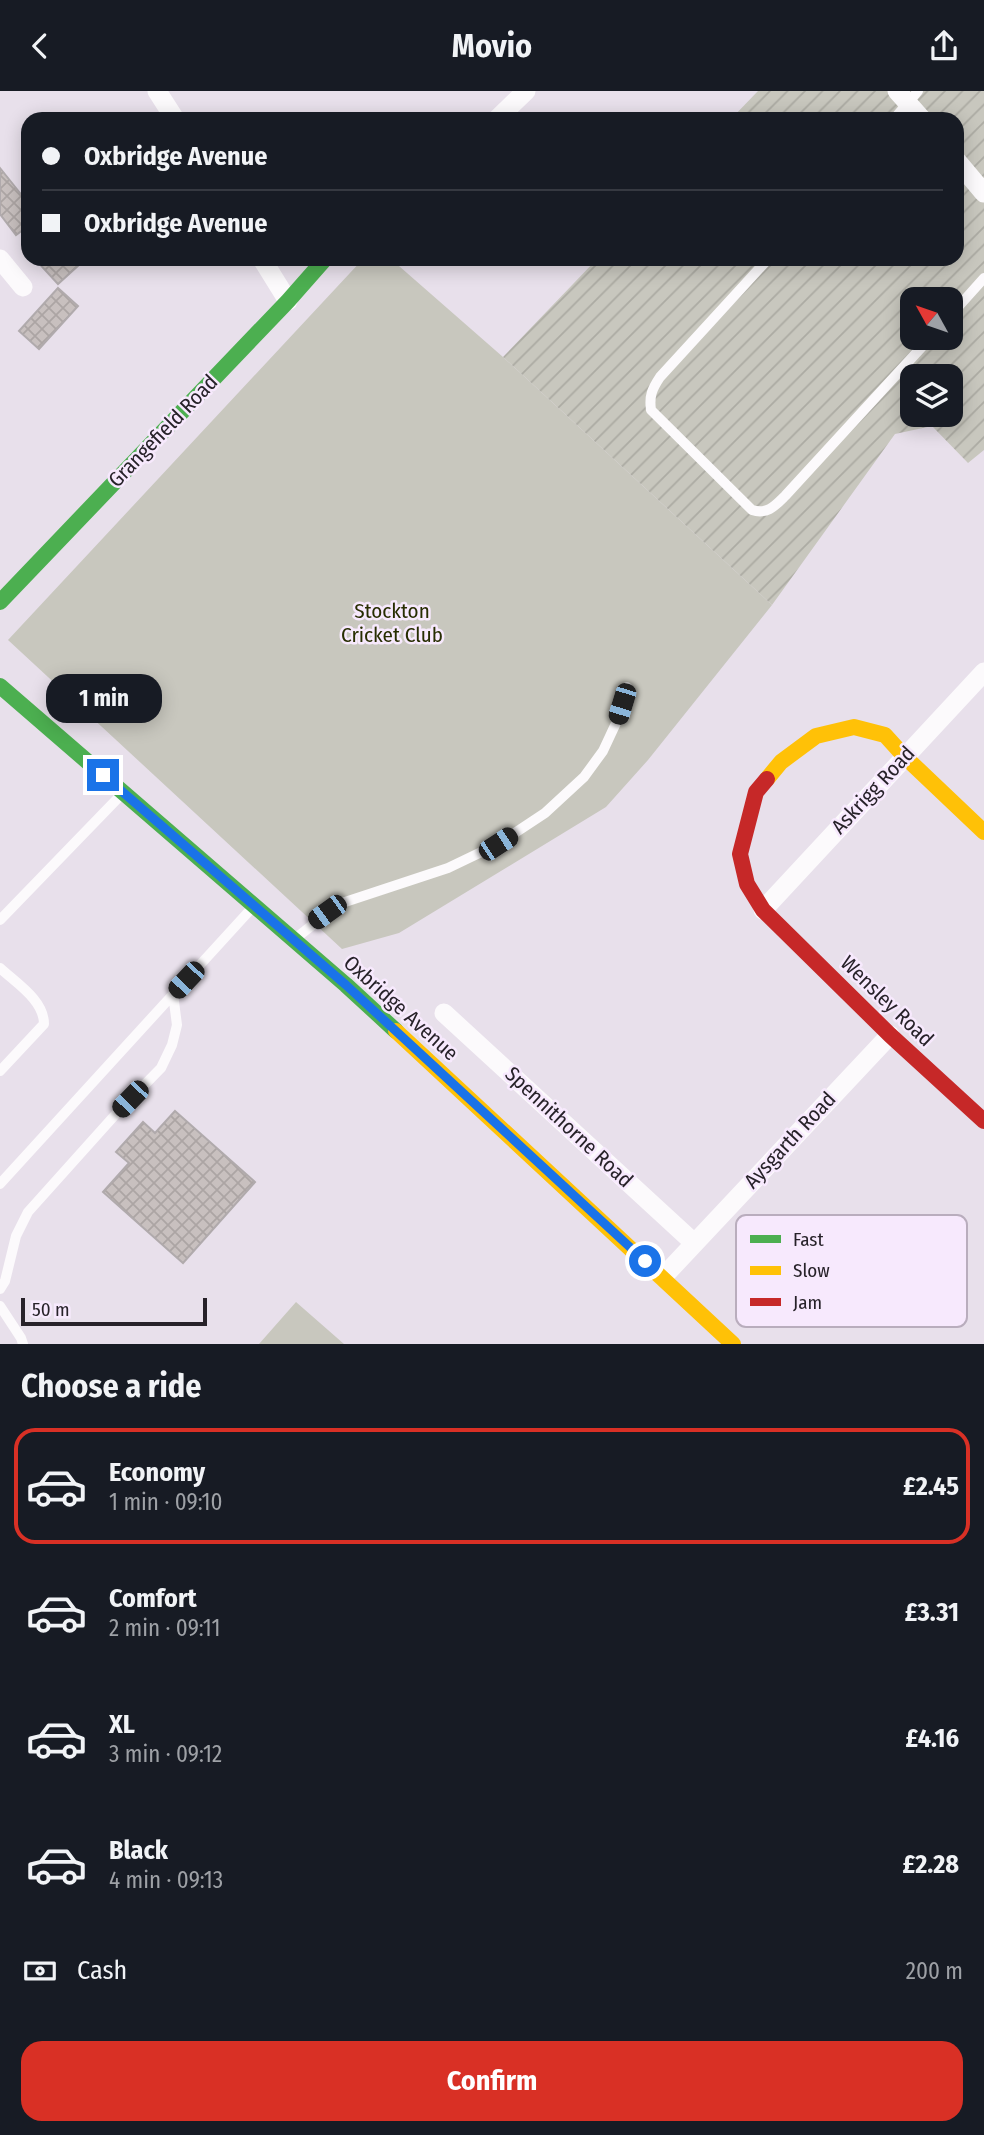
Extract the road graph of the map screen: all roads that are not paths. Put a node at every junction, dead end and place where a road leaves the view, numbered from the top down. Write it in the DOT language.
graph roads {
  1 [pos="157,91"];
  2 [pos="526,91"];
  3 [pos="908,95"];
  4 [pos="170,112"];
  5 [pos="504,112"];
  6 [pos="898,112"];
  7 [pos="918,112"];
  8 [pos="964,169"];
  9 [pos="984,193"];
  10 [pos="0,258"];
  11 [pos="266,266"];
  12 [pos="319,266"];
  13 [pos="762,266"];
  14 [pos="984,278"];
  15 [pos="23,287"];
  16 [pos="288,301"];
  17 [pos="963,301"];
  18 [pos="919,350"];
  19 [pos="0,603"];
  20 [pos="984,672"];
  21 [pos="0,686"];
  22 [pos="627,687"];
  23 [pos="904,756"];
  24 [pos="123,793"];
  25 [pos="984,832"];
  26 [pos="254,906"];
  27 [pos="763,910"];
  28 [pos="0,920"];
  29 [pos="293,940"];
  30 [pos="0,968"];
  31 [pos="173,994"];
  32 [pos="444,1013"];
  33 [pos="890,1035"];
  34 [pos="0,1071"];
  35 [pos="984,1121"];
  36 [pos="0,1184"];
  37 [pos="694,1242"];
  38 [pos="663,1277"];
  39 [pos="0,1289"];
  40 [pos="0,1306"];
  41 [pos="23,1344"];
  42 [pos="733,1344"];
  1 -- 4 [label="street"];
  2 -- 5 [label="street"];
  3 -- 6 [label="lane"];
  3 -- 7 [label="street"];
  8 -- 9 [label="street"];
  10 -- 15 [label="street"];
  11 -- 16 [label="street"];
  12 -- 16 [label="street, Grangefield Road"];
  13 -- 18 [label="lane"];
  14 -- 17 [label="lane"];
  16 -- 19 [label="street, Grangefield Road"];
  20 -- 23 [label="street, Askrigg Road"];
  21 -- 24 [label="street, Oxbridge Avenue"];
  22 -- 29 [label="lane"];
  23 -- 25 [label="street"];
  23 -- 27 [label="street, Askrigg Road"];
  23 -- 27 [label="street"];
  24 -- 26 [label="street, Oxbridge Avenue"];
  24 -- 28 [label="lane"];
  26 -- 29 [label="street, Oxbridge Avenue"];
  26 -- 31 [label="lane"];
  27 -- 33 [label="street, Wensley Road"];
  29 -- 38 [label="street, Oxbridge Avenue"];
  30 -- 34 [label="lane"];
  31 -- 36 [label="lane"];
  31 -- 39 [label="lane"];
  32 -- 37 [label="street, Spennithorne Road"];
  33 -- 35 [label="street, Wensley Road"];
  33 -- 37 [label="street, Aysgarth Road"];
  37 -- 38 [label="street, Aysgarth Road"];
  38 -- 42 [label="street, Oxbridge Avenue"];
  40 -- 41 [label="lane"];
}
